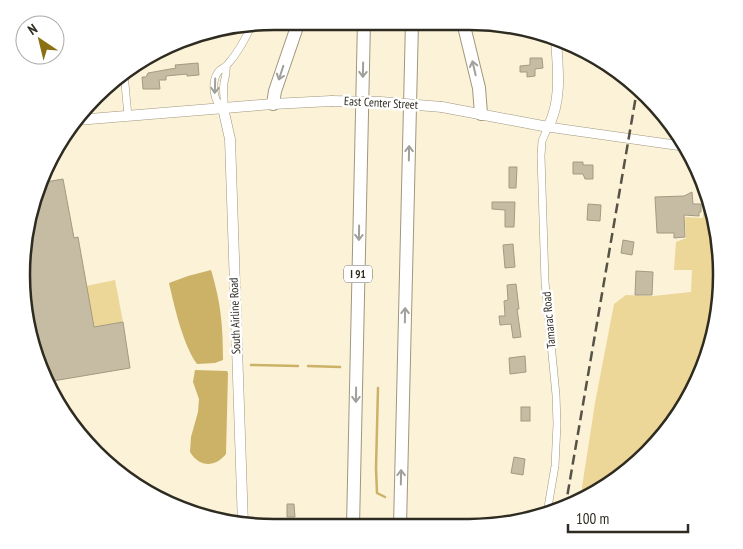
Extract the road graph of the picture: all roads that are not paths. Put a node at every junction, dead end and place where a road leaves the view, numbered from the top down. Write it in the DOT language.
graph roads {
  1 [pos="295,30"];
  2 [pos="364,30"];
  3 [pos="412,30"];
  4 [pos="465,30"];
  5 [pos="248,32"];
  6 [pos="556,47"];
  7 [pos="125,82"];
  8 [pos="273,104"];
  9 [pos="223,108"];
  10 [pos="481,114"];
  11 [pos="128,116"];
  12 [pos="86,119"];
  13 [pos="548,127"];
  14 [pos="676,145"];
  15 [pos="548,505"];
  16 [pos="243,517"];
  17 [pos="353,519"];
  18 [pos="400,519"];
  1 -- 8 [label="highway, one-way"];
  2 -- 17 [label="highway, I 91, one-way"];
  18 -- 3 [label="highway, one-way"];
  10 -- 4 [label="highway, one-way"];
  5 -- 9 [label="street"];
  6 -- 13 [label="main road"];
  7 -- 11 [label="street"];
  8 -- 9 [label="main road, East Center Street"];
  8 -- 10 [label="main road, East Center Street, bridge"];
  9 -- 11 [label="main road, East Center Street"];
  9 -- 16 [label="main road, South Airline Road"];
  10 -- 13 [label="main road, East Center Street"];
  11 -- 12 [label="main road, East Center Street"];
  13 -- 14 [label="street, East Center Street"];
  13 -- 15 [label="street, Tamarac Road"];
}
